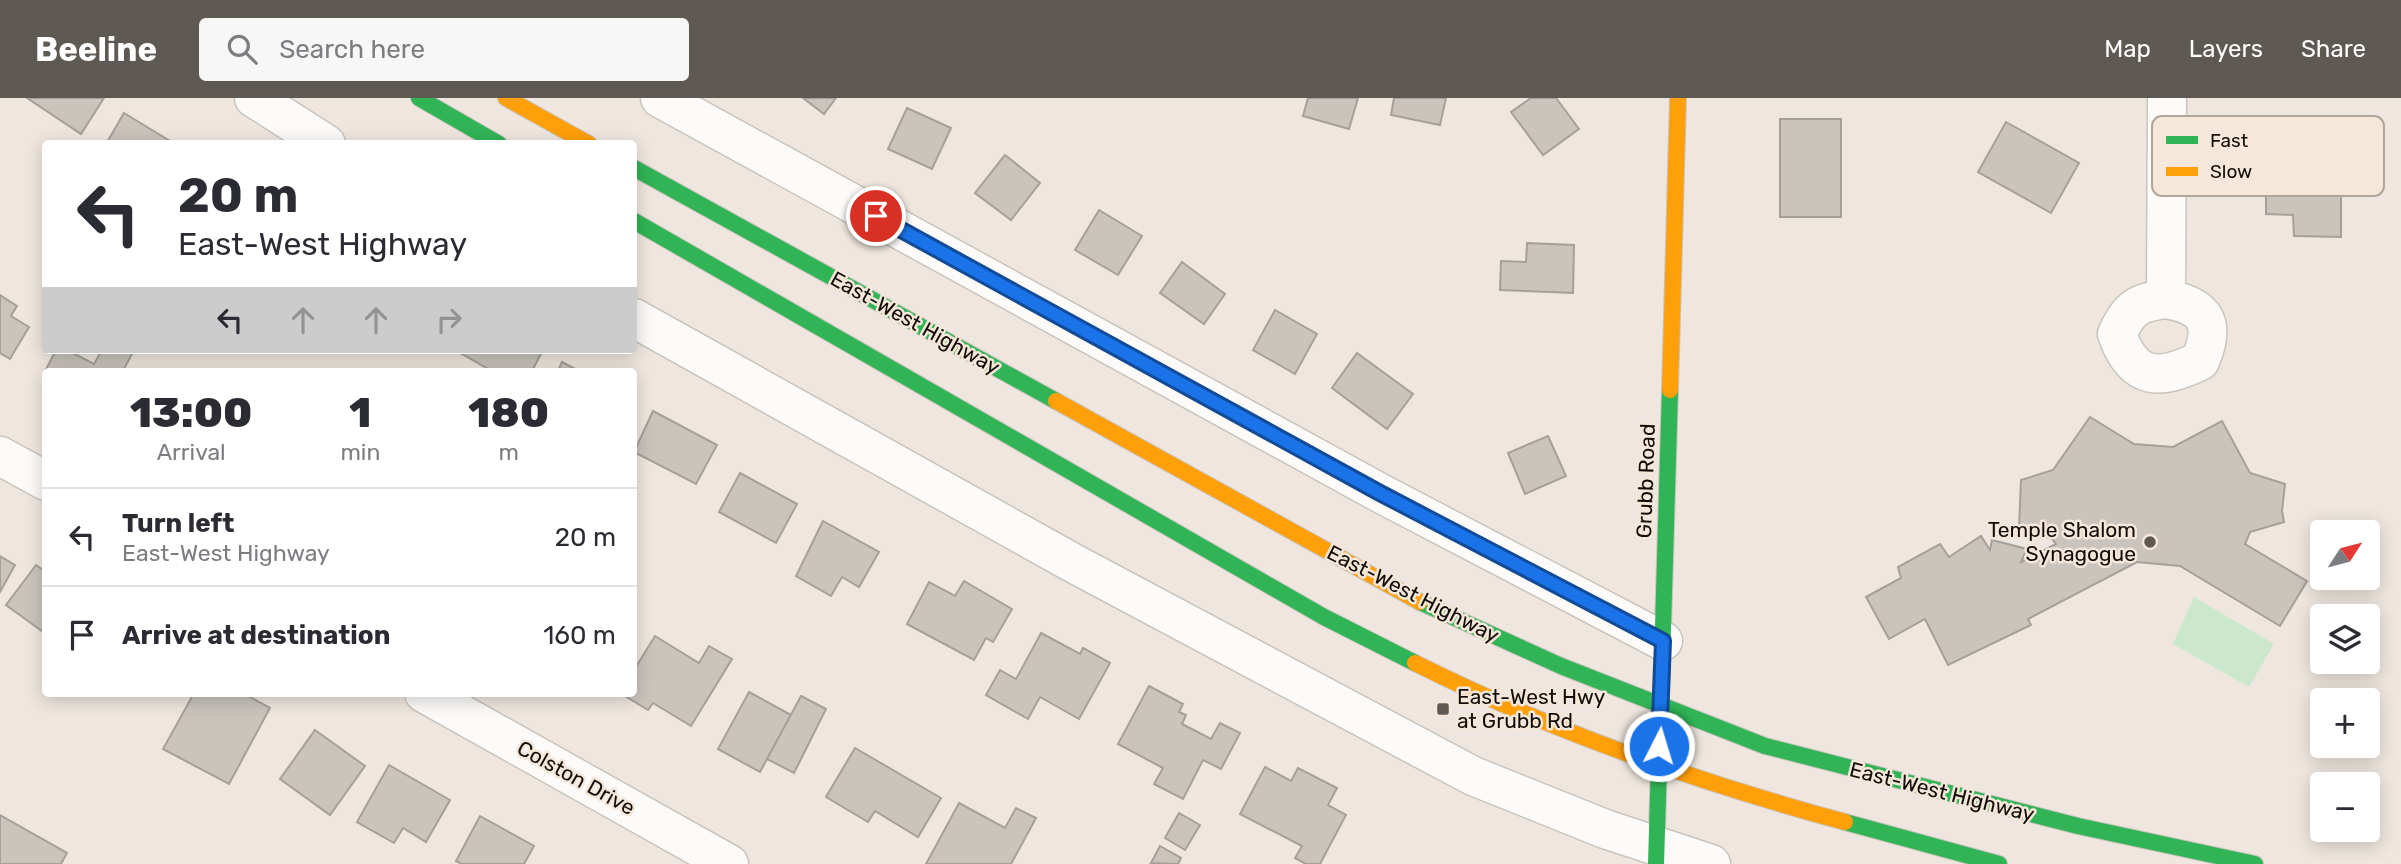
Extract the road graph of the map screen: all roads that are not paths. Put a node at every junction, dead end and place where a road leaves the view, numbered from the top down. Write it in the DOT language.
graph roads {
  1 [pos="254,98"];
  2 [pos="419,98"];
  3 [pos="506,98"];
  4 [pos="660,98"];
  5 [pos="1678,98"];
  6 [pos="2167,98"];
  7 [pos="2167,116"];
  8 [pos="320,140"];
  9 [pos="492,140"];
  10 [pos="582,140"];
  11 [pos="637,170"];
  12 [pos="2167,196"];
  13 [pos="637,223"];
  14 [pos="2166,299"];
  15 [pos="637,320"];
  16 [pos="0,456"];
  17 [pos="42,479"];
  18 [pos="1663,641"];
  19 [pos="431,697"];
  20 [pos="1663,708"];
  21 [pos="1658,765"];
  22 [pos="1657,856"];
  23 [pos="729,864"];
  24 [pos="1711,864"];
  25 [pos="1999,864"];
  26 [pos="2256,864"];
  1 -- 8 [label="street"];
  2 -- 9 [label="main road"];
  3 -- 10 [label="main road"];
  4 -- 18 [label="street"];
  5 -- 18 [label="main road, Grubb Road"];
  6 -- 7 [label="street"];
  11 -- 20 [label="main road, East-West Highway"];
  12 -- 14 [label="street"];
  13 -- 21 [label="main road"];
  15 -- 22 [label="street"];
  16 -- 17 [label="street"];
  18 -- 20 [label="main road, Grubb Road"];
  19 -- 23 [label="street, Colston Drive"];
  20 -- 21 [label="main road, Grubb Road"];
  20 -- 26 [label="main road, East-West Highway"];
  21 -- 22 [label="main road, Grubb Road"];
  21 -- 25 [label="main road"];
  22 -- 24 [label="street"];
}
